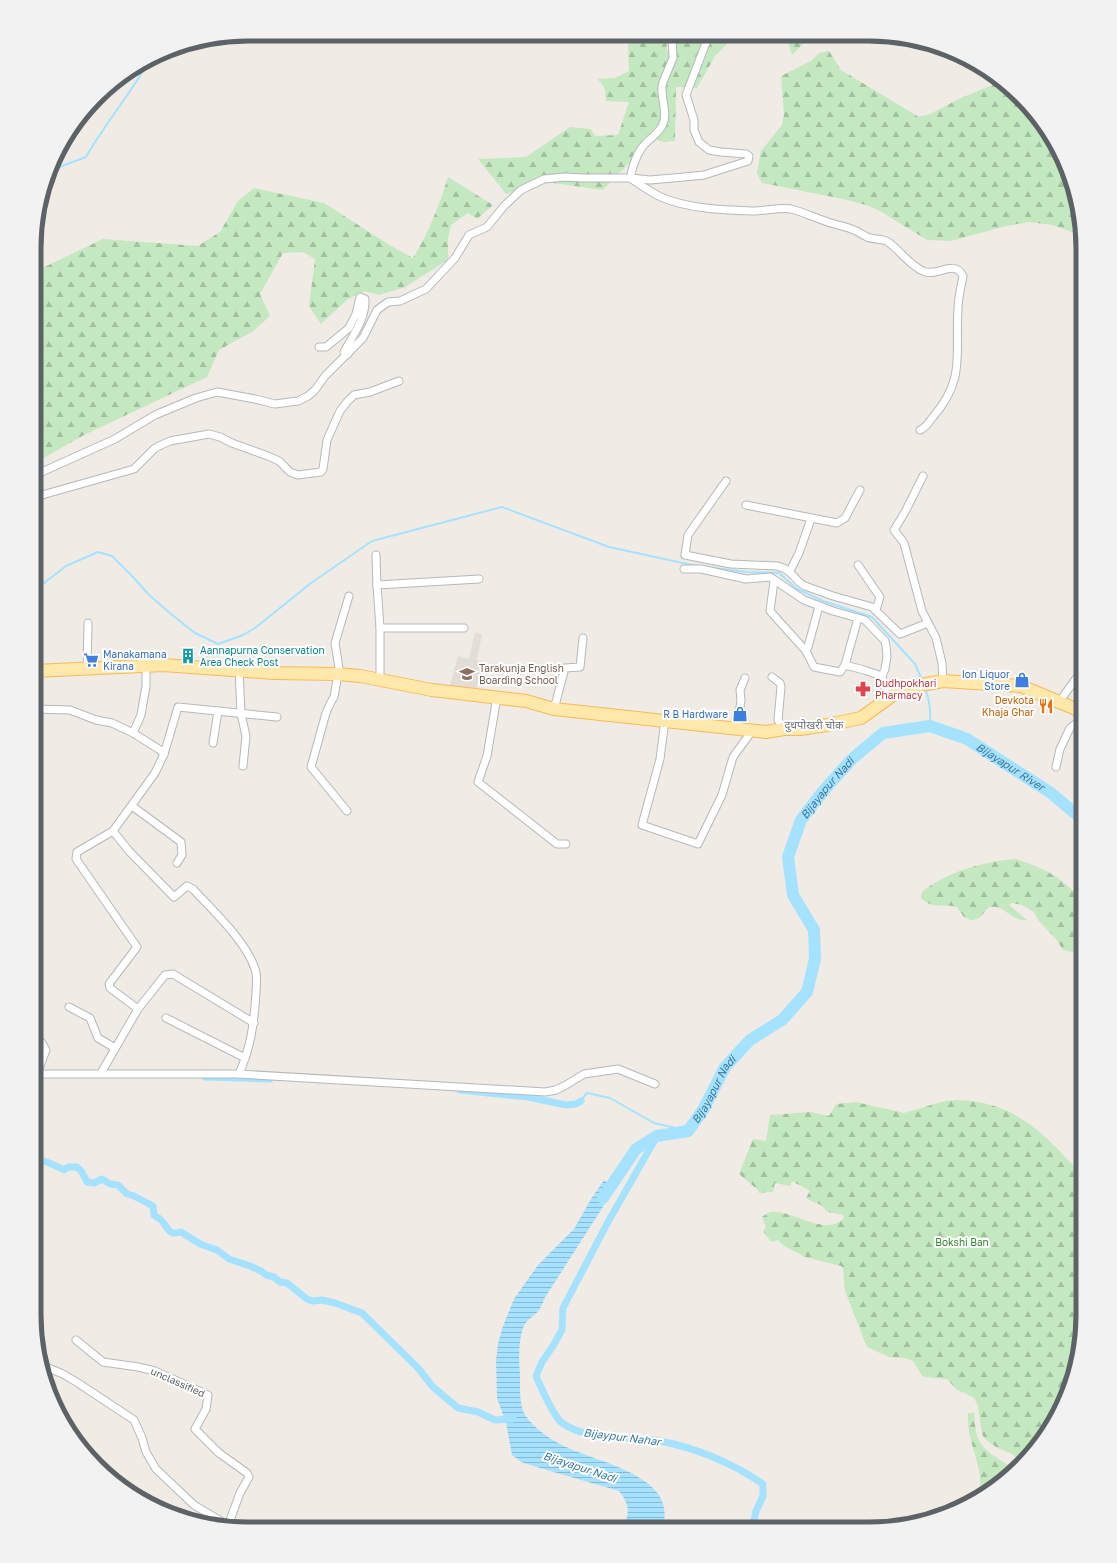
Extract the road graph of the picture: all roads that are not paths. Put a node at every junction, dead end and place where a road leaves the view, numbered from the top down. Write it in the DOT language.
graph roads {
  1 [pos="672,41"];
  2 [pos="707,41"];
  3 [pos="630,178"];
  4 [pos="319,347"];
  5 [pos="348,354"];
  6 [pos="399,381"];
  7 [pos="920,430"];
  8 [pos="41,471"];
  9 [pos="923,476"];
  10 [pos="726,481"];
  11 [pos="860,490"];
  12 [pos="41,495"];
  13 [pos="746,505"];
  14 [pos="810,519"];
  15 [pos="376,554"];
  16 [pos="858,566"];
  17 [pos="684,569"];
  18 [pos="790,572"];
  19 [pos="479,579"];
  20 [pos="774,581"];
  21 [pos="377,584"];
  22 [pos="349,596"];
  23 [pos="819,606"];
  24 [pos="876,610"];
  25 [pos="858,618"];
  26 [pos="88,623"];
  27 [pos="928,623"];
  28 [pos="380,628"];
  29 [pos="464,628"];
  30 [pos="583,638"];
  31 [pos="806,651"];
  32 [pos="146,665"];
  33 [pos="845,665"];
  34 [pos="86,669"];
  35 [pos="239,669"];
  36 [pos="41,671"];
  37 [pos="338,674"];
  38 [pos="882,676"];
  39 [pos="772,677"];
  40 [pos="745,678"];
  41 [pos="1076,679"];
  42 [pos="380,680"];
  43 [pos="943,681"];
  44 [pos="892,695"];
  45 [pos="497,697"];
  46 [pos="1059,702"];
  47 [pos="41,709"];
  48 [pos="554,709"];
  49 [pos="1076,709"];
  50 [pos="218,711"];
  51 [pos="241,714"];
  52 [pos="277,718"];
  53 [pos="665,720"];
  54 [pos="1076,724"];
  55 [pos="784,728"];
  56 [pos="737,729"];
  57 [pos="752,731"];
  58 [pos="133,733"];
  59 [pos="213,743"];
  60 [pos="164,754"];
  61 [pos="243,766"];
  62 [pos="1056,767"];
  63 [pos="132,806"];
  64 [pos="347,811"];
  65 [pos="113,831"];
  66 [pos="566,844"];
  67 [pos="177,863"];
  68 [pos="69,1007"];
  69 [pos="138,1010"];
  70 [pos="166,1018"];
  71 [pos="254,1023"];
  72 [pos="41,1042"];
  73 [pos="115,1048"];
  74 [pos="245,1058"];
  75 [pos="41,1062"];
  76 [pos="101,1073"];
  77 [pos="41,1074"];
  78 [pos="239,1074"];
  79 [pos="655,1084"];
  80 [pos="76,1340"];
  81 [pos="48,1368"];
  82 [pos="219,1520"];
  83 [pos="229,1521"];
  1 -- 3 [label="street"];
  2 -- 3 [label="street"];
  3 -- 5 [label="street"];
  3 -- 7 [label="street"];
  4 -- 5 [label="street"];
  5 -- 8 [label="street"];
  6 -- 12 [label="street"];
  9 -- 27 [label="street"];
  10 -- 18 [label="street"];
  11 -- 14 [label="street"];
  13 -- 14 [label="street"];
  14 -- 18 [label="street"];
  15 -- 21 [label="street"];
  16 -- 24 [label="street"];
  17 -- 20 [label="street"];
  18 -- 24 [label="street"];
  19 -- 21 [label="street"];
  20 -- 23 [label="street"];
  20 -- 31 [label="street"];
  21 -- 28 [label="street"];
  22 -- 37 [label="street"];
  23 -- 25 [label="street"];
  23 -- 31 [label="street"];
  24 -- 27 [label="street"];
  25 -- 33 [label="street"];
  25 -- 38 [label="street"];
  26 -- 34 [label="street"];
  27 -- 43 [label="street"];
  28 -- 29 [label="street"];
  28 -- 42 [label="street"];
  30 -- 48 [label="street"];
  31 -- 33 [label="street"];
  32 -- 34 [label="main road"];
  32 -- 35 [label="main road"];
  32 -- 58 [label="street"];
  33 -- 38 [label="street"];
  34 -- 36 [label="main road"];
  35 -- 37 [label="main road"];
  35 -- 51 [label="street"];
  37 -- 42 [label="main road"];
  37 -- 64 [label="street"];
  38 -- 44 [label="street"];
  39 -- 55 [label="street"];
  40 -- 56 [label="street"];
  41 -- 46 [label="street"];
  42 -- 45 [label="main road"];
  43 -- 44 [label="main road"];
  43 -- 46 [label="main road"];
  44 -- 55 [label="main road"];
  45 -- 48 [label="main road"];
  45 -- 66 [label="street"];
  46 -- 49 [label="main road"];
  47 -- 58 [label="street"];
  48 -- 53 [label="main road"];
  50 -- 51 [label="street"];
  50 -- 59 [label="street"];
  50 -- 60 [label="street"];
  51 -- 52 [label="street"];
  51 -- 61 [label="street"];
  53 -- 56 [label="main road"];
  53 -- 57 [label="street"];
  54 -- 62 [label="street"];
  55 -- 57 [label="main road"];
  56 -- 57 [label="main road"];
  58 -- 60 [label="street"];
  60 -- 63 [label="street"];
  63 -- 65 [label="street"];
  63 -- 67 [label="street"];
  65 -- 69 [label="street"];
  65 -- 71 [label="street"];
  68 -- 73 [label="street"];
  69 -- 71 [label="street"];
  69 -- 73 [label="street"];
  70 -- 74 [label="street"];
  71 -- 74 [label="street"];
  72 -- 75 [label="street"];
  73 -- 76 [label="street"];
  74 -- 78 [label="street"];
  76 -- 77 [label="street"];
  76 -- 78 [label="street"];
  78 -- 79 [label="street"];
  80 -- 83 [label="street, unclassified"];
  81 -- 82 [label="street, unclassified"];
}
